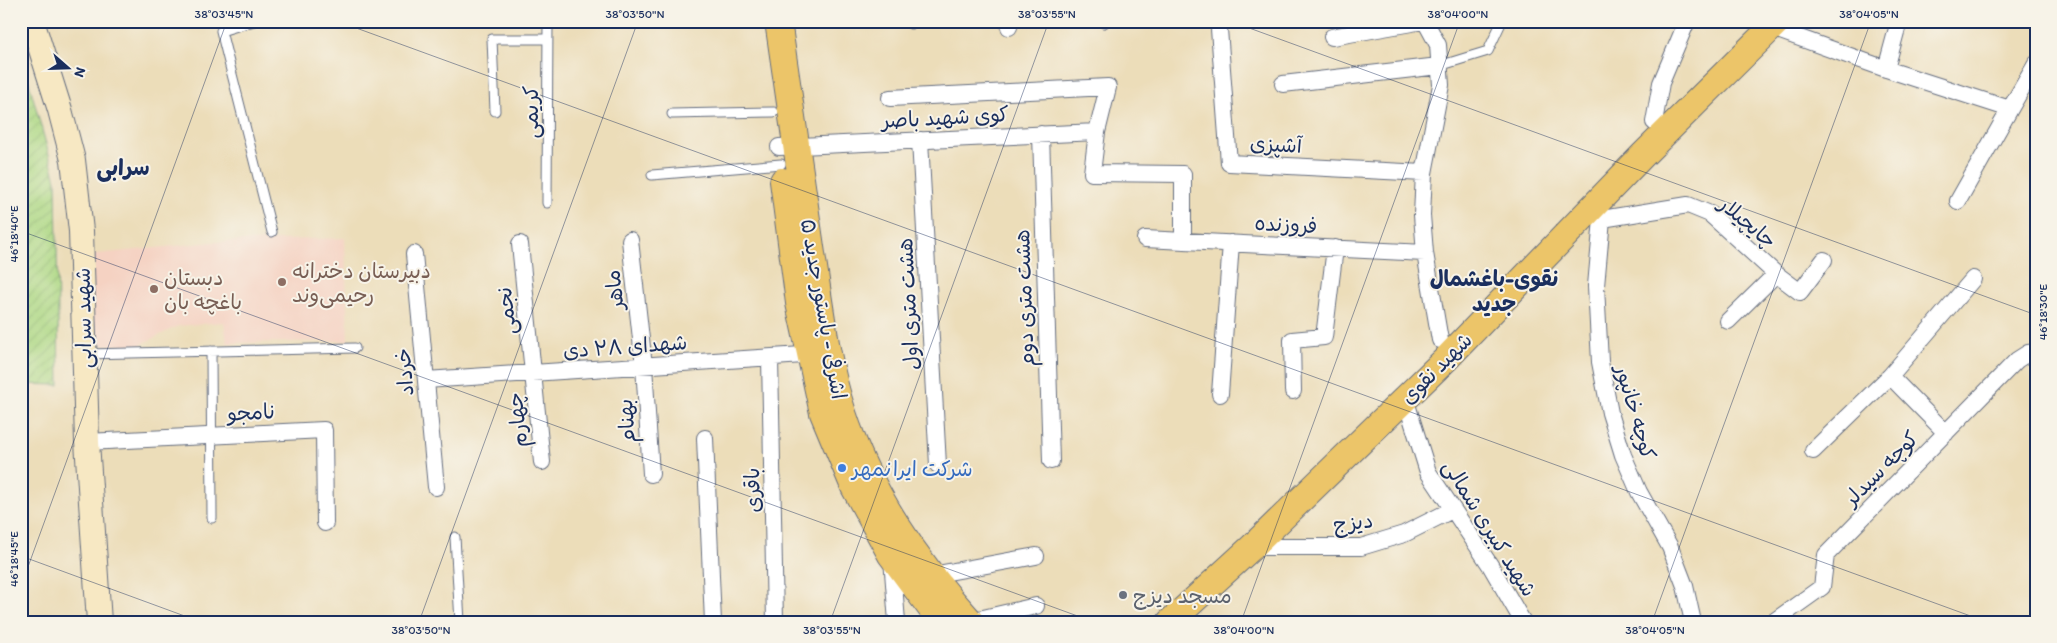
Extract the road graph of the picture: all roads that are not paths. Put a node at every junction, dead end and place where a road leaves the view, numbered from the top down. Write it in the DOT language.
graph roads {
  1 [pos="32,21"];
  2 [pos="254,21"];
  3 [pos="548,21"];
  4 [pos="763,21"];
  5 [pos="778,21"];
  6 [pos="1424,21"];
  7 [pos="1502,21"];
  8 [pos="1687,21"];
  9 [pos="1899,21"];
  10 [pos="1768,23"];
  11 [pos="1219,29"];
  12 [pos="1332,36"];
  13 [pos="548,39"];
  14 [pos="2036,64"];
  15 [pos="1439,66"];
  16 [pos="1886,69"];
  17 [pos="1283,84"];
  18 [pos="890,98"];
  19 [pos="2010,109"];
  20 [pos="495,111"];
  21 [pos="774,112"];
  22 [pos="672,114"];
  23 [pos="1654,122"];
  24 [pos="1097,132"];
  25 [pos="1041,134"];
  26 [pos="920,140"];
  27 [pos="785,152"];
  28 [pos="1424,173"];
  29 [pos="652,175"];
  30 [pos="1958,201"];
  31 [pos="546,203"];
  32 [pos="1600,210"];
  33 [pos="272,232"];
  34 [pos="1145,239"];
  35 [pos="630,240"];
  36 [pos="1184,241"];
  37 [pos="1231,243"];
  38 [pos="520,244"];
  39 [pos="1335,248"];
  40 [pos="1425,252"];
  41 [pos="414,254"];
  42 [pos="1824,260"];
  43 [pos="1776,274"];
  44 [pos="1973,279"];
  45 [pos="1728,321"];
  46 [pos="1440,340"];
  47 [pos="355,348"];
  48 [pos="211,351"];
  49 [pos="2036,352"];
  50 [pos="84,354"];
  51 [pos="819,354"];
  52 [pos="770,358"];
  53 [pos="644,366"];
  54 [pos="533,373"];
  55 [pos="1890,376"];
  56 [pos="426,380"];
  57 [pos="1293,391"];
  58 [pos="1220,394"];
  59 [pos="1405,398"];
  60 [pos="1946,433"];
  61 [pos="211,436"];
  62 [pos="705,438"];
  63 [pos="87,442"];
  64 [pos="1813,451"];
  65 [pos="1051,461"];
  66 [pos="542,462"];
  67 [pos="938,465"];
  68 [pos="651,474"];
  69 [pos="436,487"];
  70 [pos="1452,510"];
  71 [pos="212,518"];
  72 [pos="325,523"];
  73 [pos="455,537"];
  74 [pos="1252,547"];
  75 [pos="891,555"];
  76 [pos="1036,556"];
  77 [pos="932,575"];
  78 [pos="1036,606"];
  79 [pos="970,621"];
  80 [pos="99,622"];
  81 [pos="460,622"];
  82 [pos="713,622"];
  83 [pos="775,622"];
  84 [pos="897,622"];
  85 [pos="941,622"];
  86 [pos="1150,622"];
  87 [pos="1170,622"];
  88 [pos="1523,622"];
  89 [pos="1693,622"];
  90 [pos="1773,622"];
  1 -- 50 [label="street, شهید سرابی"];
  2 -- 33 [label="lane"];
  3 -- 13 [label="lane, کریمی"];
  4 -- 21 [label="main road, اشرفی - پاستور جدید ۵"];
  5 -- 27 [label="main road, اشرفی - پاستور جدید ۵"];
  6 -- 12 [label="street"];
  6 -- 15 [label="street"];
  7 -- 15 [label="lane"];
  8 -- 23 [label="street"];
  9 -- 16 [label="street"];
  10 -- 16 [label="street"];
  10 -- 23 [label="main road, شهید نقوی"];
  10 -- 32 [label="main road, شهید نقوی"];
  11 -- 28 [label="street, آشپزی"];
  13 -- 20 [label="lane"];
  13 -- 31 [label="lane, کریمی"];
  14 -- 19 [label="street"];
  15 -- 17 [label="street"];
  15 -- 28 [label="street"];
  16 -- 19 [label="street"];
  18 -- 24 [label="street"];
  19 -- 30 [label="street"];
  21 -- 22 [label="lane"];
  21 -- 27 [label="main road, اشرفی - پاستور جدید ۵"];
  23 -- 46 [label="main road, شهید نقوی"];
  24 -- 25 [label="street, کوی شهید باصر"];
  24 -- 36 [label="street"];
  25 -- 26 [label="street, کوی شهید باصر"];
  25 -- 65 [label="street, هشت متری دوم"];
  26 -- 27 [label="street, کوی شهید باصر"];
  26 -- 67 [label="street, هشت متری اول"];
  27 -- 29 [label="lane"];
  27 -- 51 [label="main road, اشرفی - پاستور جدید ۵"];
  28 -- 40 [label="street"];
  32 -- 43 [label="street, چایچیلار"];
  32 -- 59 [label="main road, شهید نقوی"];
  32 -- 89 [label="street, کوچه خانپور"];
  34 -- 36 [label="street, فروزنده"];
  35 -- 53 [label="street, ماهر"];
  36 -- 37 [label="street, فروزنده"];
  37 -- 39 [label="street, فروزنده"];
  37 -- 58 [label="street"];
  38 -- 54 [label="street, نجمی"];
  39 -- 40 [label="street, فروزنده"];
  39 -- 57 [label="street"];
  40 -- 46 [label="street"];
  41 -- 56 [label="street, خرداد"];
  42 -- 43 [label="street, چایچیلار"];
  43 -- 45 [label="street, چایچیلار"];
  44 -- 55 [label="street"];
  46 -- 86 [label="main road, شهید نقوی"];
  47 -- 48 [label="lane"];
  48 -- 50 [label="lane"];
  48 -- 61 [label="lane"];
  49 -- 60 [label="street, کوچه سیدلر"];
  50 -- 63 [label="street, شهید سرابی"];
  51 -- 52 [label="street, شهدای ۲۸ دی"];
  51 -- 75 [label="main road, اشرفی - پاستور جدید ۵"];
  51 -- 77 [label="main road, اشرفی - پاستور جدید ۵"];
  52 -- 53 [label="street, شهدای ۲۸ دی"];
  52 -- 83 [label="street, باقری"];
  53 -- 54 [label="street, شهدای ۲۸ دی"];
  53 -- 68 [label="street, بهنام"];
  54 -- 56 [label="street, شهدای ۲۸ دی"];
  54 -- 66 [label="street, چهارم"];
  55 -- 60 [label="street"];
  55 -- 64 [label="street"];
  56 -- 69 [label="street, خرداد"];
  59 -- 70 [label="street, شهید کبیری شمالی"];
  59 -- 74 [label="main road, شهید نقوی"];
  60 -- 90 [label="street, کوچه سیدلر"];
  61 -- 63 [label="street, نامجو"];
  61 -- 71 [label="lane"];
  61 -- 72 [label="street, نامجو"];
  62 -- 82 [label="street"];
  63 -- 80 [label="street, شهید سرابی"];
  70 -- 74 [label="street, دیزج"];
  70 -- 88 [label="street, شهید کبیری شمالی"];
  73 -- 81 [label="lane"];
  74 -- 87 [label="main road, شهید نقوی"];
  75 -- 84 [label="street"];
  75 -- 85 [label="main road, اشرفی - پاستور جدید ۵"];
  76 -- 77 [label="street"];
  77 -- 79 [label="main road, اشرفی - پاستور جدید ۵"];
  78 -- 79 [label="street"];
}
